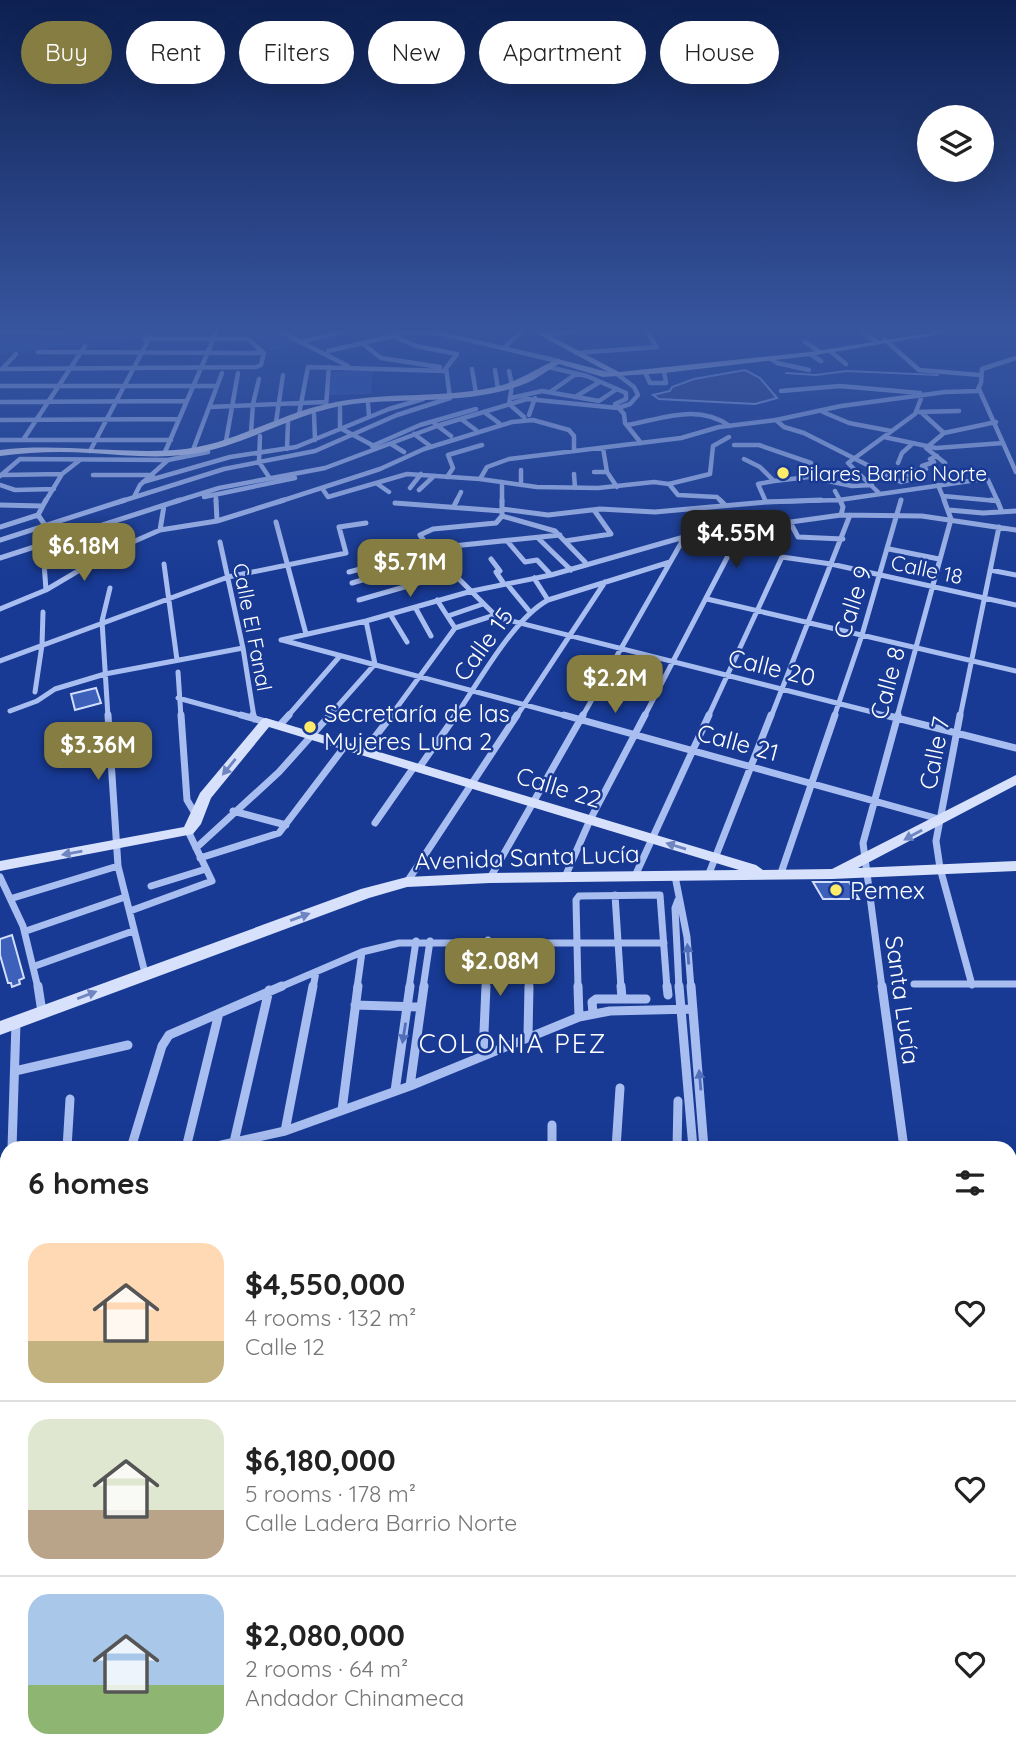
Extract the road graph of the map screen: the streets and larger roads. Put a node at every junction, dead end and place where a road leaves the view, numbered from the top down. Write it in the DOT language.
graph roads {
  1 [pos="39,414"];
  2 [pos="110,414"];
  3 [pos="181,414"];
  4 [pos="207,414"];
  5 [pos="230,414"];
  6 [pos="254,414"];
  7 [pos="277,414"];
  8 [pos="299,414"];
  9 [pos="314,414"];
  10 [pos="340,414"];
  11 [pos="374,414"];
  12 [pos="400,414"];
  13 [pos="458,414"];
  14 [pos="476,414"];
  15 [pos="487,414"];
  16 [pos="624,414"];
  17 [pos="689,414"];
  18 [pos="714,414"];
  19 [pos="809,414"];
  20 [pos="828,414"];
  21 [pos="917,414"];
  22 [pos="921,414"];
  23 [pos="992,414"];
  24 [pos="369,416"];
  25 [pos="179,419"];
  26 [pos="461,419"];
  27 [pos="0,420"];
  28 [pos="36,420"];
  29 [pos="107,420"];
  30 [pos="776,420"];
  31 [pos="432,421"];
  32 [pos="276,422"];
  33 [pos="288,422"];
  34 [pos="996,422"];
  35 [pos="499,423"];
  36 [pos="627,425"];
  37 [pos="438,426"];
  38 [pos="730,426"];
  39 [pos="723,427"];
  40 [pos="340,428"];
  41 [pos="476,430"];
  42 [pos="891,431"];
  43 [pos="944,433"];
  44 [pos="255,434"];
  45 [pos="353,434"];
  46 [pos="414,434"];
  47 [pos="450,436"];
  48 [pos="729,437"];
  49 [pos="884,437"];
  50 [pos="0,440"];
  51 [pos="96,440"];
  52 [pos="171,440"];
  53 [pos="315,440"];
  54 [pos="641,443"];
  55 [pos="1003,443"];
  56 [pos="391,444"];
  57 [pos="228,445"];
  58 [pos="429,445"];
  59 [pos="482,445"];
  60 [pos="734,445"];
  61 [pos="911,445"];
  62 [pos="374,446"];
  63 [pos="603,447"];
  64 [pos="21,448"];
  65 [pos="926,448"];
  66 [pos="287,449"];
  67 [pos="193,450"];
  68 [pos="574,450"];
  69 [pos="90,451"];
  70 [pos="208,452"];
  71 [pos="404,452"];
  72 [pos="258,453"];
  73 [pos="1,454"];
  74 [pos="167,456"];
  75 [pos="937,456"];
  76 [pos="230,457"];
  77 [pos="81,460"];
  78 [pos="852,460"];
  79 [pos="259,462"];
  80 [pos="337,463"];
  81 [pos="898,463"];
  82 [pos="945,463"];
  83 [pos="521,470"];
  84 [pos="316,471"];
  85 [pos="1016,471"];
  86 [pos="594,472"];
  87 [pos="607,472"];
  88 [pos="62,474"];
  89 [pos="421,474"];
  90 [pos="574,474"];
  91 [pos="1,475"];
  92 [pos="93,475"];
  93 [pos="153,475"];
  94 [pos="434,476"];
  95 [pos="269,477"];
  96 [pos="357,477"];
  97 [pos="447,477"];
  98 [pos="809,477"];
  99 [pos="480,479"];
  100 [pos="389,480"];
  101 [pos="774,481"];
  102 [pos="143,482"];
  103 [pos="502,482"];
  104 [pos="376,483"];
  105 [pos="669,484"];
  106 [pos="0,485"];
  107 [pos="521,485"];
  108 [pos="872,485"];
  109 [pos="938,485"];
  110 [pos="617,487"];
  111 [pos="322,488"];
  112 [pos="410,488"];
  113 [pos="575,488"];
  114 [pos="54,489"];
  115 [pos="419,490"];
  116 [pos="835,491"];
  117 [pos="388,492"];
  118 [pos="461,492"];
  119 [pos="879,493"];
  120 [pos="216,495"];
  121 [pos="943,496"];
  122 [pos="134,497"];
  123 [pos="839,500"];
  124 [pos="901,500"];
  125 [pos="998,500"];
  126 [pos="766,502"];
  127 [pos="395,503"];
  128 [pos="0,505"];
  129 [pos="42,506"];
  130 [pos="166,506"];
  131 [pos="454,506"];
  132 [pos="726,506"];
  133 [pos="594,510"];
  134 [pos="949,510"];
  135 [pos="1016,511"];
  136 [pos="502,512"];
  137 [pos="1002,512"];
  138 [pos="38,515"];
  139 [pos="841,515"];
  140 [pos="850,515"];
  141 [pos="899,515"];
  142 [pos="951,519"];
  143 [pos="217,521"];
  144 [pos="276,522"];
  145 [pos="790,522"];
  146 [pos="366,523"];
  147 [pos="45,525"];
  148 [pos="0,527"];
  149 [pos="999,527"];
  150 [pos="742,529"];
  151 [pos="160,530"];
  152 [pos="1016,530"];
  153 [pos="560,536"];
  154 [pos="1,537"];
  155 [pos="684,537"];
  156 [pos="539,539"];
  157 [pos="843,539"];
  158 [pos="55,541"];
  159 [pos="565,541"];
  160 [pos="220,542"];
  161 [pos="508,542"];
  162 [pos="889,549"];
  163 [pos="429,550"];
  164 [pos="110,552"];
  165 [pos="0,558"];
  166 [pos="438,558"];
  167 [pos="491,559"];
  168 [pos="939,559"];
  169 [pos="585,562"];
  170 [pos="670,562"];
  171 [pos="44,563"];
  172 [pos="831,564"];
  173 [pos="164,565"];
  174 [pos="288,565"];
  175 [pos="571,570"];
  176 [pos="990,570"];
  177 [pos="349,572"];
  178 [pos="453,573"];
  179 [pos="551,575"];
  180 [pos="1016,575"];
  181 [pos="880,576"];
  182 [pos="228,577"];
  183 [pos="534,578"];
  184 [pos="605,582"];
  185 [pos="352,583"];
  186 [pos="505,584"];
  187 [pos="933,587"];
  188 [pos="110,589"];
  189 [pos="46,590"];
  190 [pos="472,591"];
  191 [pos="983,598"];
  192 [pos="167,599"];
  193 [pos="707,599"];
  194 [pos="359,600"];
  195 [pos="437,600"];
  196 [pos="548,600"];
  197 [pos="483,604"];
  198 [pos="1016,605"];
  199 [pos="415,607"];
  200 [pos="0,609"];
  201 [pos="758,611"];
  202 [pos="43,612"];
  203 [pos="530,612"];
  204 [pos="390,614"];
  205 [pos="495,615"];
  206 [pos="448,616"];
  207 [pos="102,621"];
  208 [pos="366,621"];
  209 [pos="808,622"];
  210 [pos="520,623"];
  211 [pos="455,628"];
  212 [pos="306,634"];
  213 [pos="862,635"];
  214 [pos="431,636"];
  215 [pos="569,636"];
  216 [pos="407,642"];
  217 [pos="42,645"];
  218 [pos="243,648"];
  219 [pos="916,648"];
  220 [pos="620,649"];
  221 [pos="340,656"];
  222 [pos="0,660"];
  223 [pos="177,660"];
  224 [pos="972,661"];
  225 [pos="672,662"];
  226 [pos="375,664"];
  227 [pos="1016,671"];
  228 [pos="178,672"];
  229 [pos="106,674"];
  230 [pos="725,675"];
  231 [pos="422,676"];
  232 [pos="781,688"];
  233 [pos="473,690"];
  234 [pos="35,692"];
  235 [pos="178,698"];
  236 [pos="838,704"];
  237 [pos="524,705"];
  238 [pos="10,711"];
  239 [pos="579,719"];
  240 [pos="897,719"];
  241 [pos="266,722"];
  242 [pos="635,734"];
  243 [pos="956,734"];
  244 [pos="314,736"];
  245 [pos="345,746"];
  246 [pos="1016,748"];
  247 [pos="692,750"];
  248 [pos="364,751"];
  249 [pos="752,766"];
  250 [pos="417,768"];
  251 [pos="1016,778"];
  252 [pos="812,783"];
  253 [pos="473,784"];
  254 [pos="876,800"];
  255 [pos="532,803"];
  256 [pos="233,811"];
  257 [pos="196,815"];
  258 [pos="940,819"];
  259 [pos="590,820"];
  260 [pos="375,823"];
  261 [pos="286,825"];
  262 [pos="188,831"];
  263 [pos="651,838"];
  264 [pos="115,845"];
  265 [pos="196,848"];
  266 [pos="713,857"];
  267 [pos="866,857"];
  268 [pos="200,858"];
  269 [pos="0,866"];
  270 [pos="118,866"];
  271 [pos="1016,866"];
  272 [pos="940,867"];
  273 [pos="206,869"];
  274 [pos="867,872"];
  275 [pos="765,873"];
  276 [pos="781,873"];
  277 [pos="832,874"];
  278 [pos="635,876"];
  279 [pos="675,876"];
  280 [pos="708,876"];
  281 [pos="0,877"];
  282 [pos="565,877"];
  283 [pos="490,878"];
  284 [pos="407,883"];
  285 [pos="151,886"];
  286 [pos="615,895"];
  287 [pos="125,897"];
  288 [pos="13,898"];
  289 [pos="678,900"];
  290 [pos="130,911"];
  291 [pos="26,930"];
  292 [pos="133,931"];
  293 [pos="488,940"];
  294 [pos="416,941"];
  295 [pos="430,941"];
  296 [pos="530,942"];
  297 [pos="576,943"];
  298 [pos="619,943"];
  299 [pos="664,943"];
  300 [pos="362,952"];
  301 [pos="35,966"];
  302 [pos="316,972"];
  303 [pos="145,974"];
  304 [pos="914,984"];
  305 [pos="1016,984"];
  306 [pos="972,985"];
  307 [pos="269,990"];
  308 [pos="668,995"];
  309 [pos="622,998"];
  310 [pos="646,999"];
  311 [pos="355,1005"];
  312 [pos="408,1006"];
  313 [pos="420,1007"];
  314 [pos="680,1009"];
  315 [pos="693,1009"];
  316 [pos="42,1012"];
  317 [pos="219,1013"];
  318 [pos="593,1013"];
  319 [pos="579,1017"];
  320 [pos="16,1022"];
  321 [pos="0,1028"];
  322 [pos="528,1035"];
  323 [pos="128,1045"];
  324 [pos="484,1055"];
  325 [pos="15,1071"];
  326 [pos="410,1086"];
  327 [pos="620,1088"];
  328 [pos="395,1091"];
  329 [pos="70,1098"];
  330 [pos="678,1101"];
  331 [pos="342,1110"];
  332 [pos="552,1125"];
  333 [pos="285,1131"];
  334 [pos="12,1141"];
  335 [pos="67,1141"];
  336 [pos="133,1141"];
  337 [pos="188,1141"];
  338 [pos="234,1141"];
  339 [pos="239,1141"];
  340 [pos="552,1141"];
  341 [pos="616,1141"];
  342 [pos="677,1141"];
  343 [pos="691,1141"];
  344 [pos="706,1141"];
  345 [pos="903,1141"];
  1 -- 28 [label="street"];
  2 -- 29 [label="street"];
  3 -- 25 [label="street"];
  4 -- 67 [label="street"];
  5 -- 57 [label="street"];
  6 -- 44 [label="street"];
  7 -- 32 [label="street"];
  8 -- 32 [label="street"];
  9 -- 53 [label="street"];
  10 -- 40 [label="street"];
  11 -- 24 [label="street"];
  12 -- 45 [label="street"];
  13 -- 31 [label="street"];
  14 -- 26 [label="street"];
  15 -- 35 [label="street"];
  16 -- 36 [label="street"];
  17 -- 36 [label="street"];
  18 -- 38 [label="street"];
  19 -- 30 [label="street"];
  20 -- 42 [label="street"];
  21 -- 42 [label="street"];
  22 -- 43 [label="street"];
  23 -- 34 [label="street"];
  24 -- 40 [label="street"];
  25 -- 29 [label="street"];
  25 -- 52 [label="street"];
  26 -- 37 [label="street"];
  26 -- 41 [label="street"];
  27 -- 28 [label="street"];
  28 -- 29 [label="street"];
  28 -- 64 [label="street"];
  29 -- 51 [label="street"];
  30 -- 38 [label="street"];
  30 -- 78 [label="street"];
  31 -- 37 [label="street"];
  31 -- 62 [label="street"];
  32 -- 44 [label="street"];
  33 -- 66 [label="street"];
  34 -- 43 [label="street"];
  34 -- 55 [label="street"];
  36 -- 54 [label="street"];
  37 -- 46 [label="street"];
  37 -- 47 [label="street"];
  38 -- 39 [label="street"];
  39 -- 48 [label="street"];
  39 -- 54 [label="street"];
  40 -- 45 [label="street"];
  40 -- 53 [label="street"];
  42 -- 49 [label="street"];
  43 -- 65 [label="street"];
  44 -- 57 [label="street"];
  44 -- 72 [label="street"];
  45 -- 62 [label="street"];
  45 -- 79 [label="street"];
  46 -- 56 [label="street"];
  46 -- 58 [label="street"];
  48 -- 60 [label="street"];
  48 -- 105 [label="street"];
  49 -- 61 [label="street"];
  49 -- 78 [label="street"];
  50 -- 64 [label="street"];
  51 -- 52 [label="street"];
  51 -- 64 [label="street"];
  51 -- 69 [label="street"];
  52 -- 74 [label="street"];
  53 -- 66 [label="street"];
  54 -- 63 [label="street"];
  55 -- 65 [label="street"];
  55 -- 85 [label="street"];
  56 -- 71 [label="street"];
  56 -- 80 [label="street"];
  57 -- 67 [label="street"];
  57 -- 76 [label="street"];
  59 -- 97 [label="street"];
  60 -- 98 [label="street"];
  60 -- 101 [label="street"];
  61 -- 65 [label="street"];
  61 -- 81 [label="street"];
  62 -- 80 [label="street"];
  63 -- 68 [label="street"];
  63 -- 87 [label="street"];
  64 -- 69 [label="street"];
  64 -- 73 [label="street"];
  64 -- 77 [label="street"];
  64 -- 91 [label="street"];
  65 -- 75 [label="street"];
  66 -- 72 [label="street"];
  67 -- 74 [label="street"];
  68 -- 96 [label="street"];
  68 -- 99 [label="street"];
  69 -- 74 [label="street"];
  70 -- 74 [label="street"];
  72 -- 76 [label="street"];
  72 -- 79 [label="street"];
  74 -- 77 [label="street"];
  74 -- 93 [label="street"];
  75 -- 78 [label="street"];
  75 -- 82 [label="street"];
  76 -- 102 [label="street"];
  77 -- 88 [label="street"];
  78 -- 108 [label="street"];
  79 -- 95 [label="street"];
  79 -- 122 [label="street"];
  80 -- 84 [label="street"];
  83 -- 107 [label="street"];
  84 -- 95 [label="street"];
  84 -- 120 [label="street"];
  86 -- 87 [label="street"];
  87 -- 110 [label="street"];
  88 -- 91 [label="street"];
  88 -- 114 [label="street"];
  89 -- 94 [label="street"];
  89 -- 100 [label="street"];
  89 -- 112 [label="street"];
  90 -- 113 [label="street"];
  92 -- 93 [label="street"];
  93 -- 102 [label="street"];
  94 -- 97 [label="street"];
  94 -- 115 [label="street"];
  95 -- 130 [label="street"];
  96 -- 100 [label="street"];
  96 -- 111 [label="street"];
  97 -- 99 [label="street"];
  98 -- 101 [label="street"];
  98 -- 108 [label="street"];
  99 -- 103 [label="street"];
  100 -- 104 [label="street"];
  101 -- 126 [label="street"];
  102 -- 122 [label="street"];
  103 -- 107 [label="street"];
  103 -- 136 [label="street"];
  104 -- 111 [label="street"];
  104 -- 117 [label="street"];
  105 -- 110 [label="street"];
  105 -- 132 [label="street"];
  106 -- 114 [label="street"];
  107 -- 113 [label="street"];
  108 -- 119 [label="street"];
  109 -- 119 [label="street"];
  109 -- 121 [label="street"];
  109 -- 125 [label="street"];
  110 -- 113 [label="street"];
  111 -- 143 [label="street"];
  114 -- 129 [label="street"];
  116 -- 123 [label="street"];
  118 -- 131 [label="street"];
  119 -- 123 [label="street"];
  120 -- 130 [label="street"];
  120 -- 143 [label="street"];
  121 -- 125 [label="street"];
  121 -- 134 [label="street"];
  122 -- 147 [label="street"];
  123 -- 126 [label="street"];
  123 -- 139 [label="street"];
  124 -- 141 [label="street, Calle 9"];
  125 -- 137 [label="street"];
  126 -- 132 [label="street"];
  127 -- 131 [label="street"];
  128 -- 129 [label="street"];
  129 -- 138 [label="street"];
  130 -- 151 [label="street"];
  130 -- 158 [label="street"];
  131 -- 136 [label="street"];
  132 -- 133 [label="street"];
  133 -- 136 [label="street"];
  133 -- 159 [label="street"];
  134 -- 137 [label="street"];
  134 -- 142 [label="street"];
  135 -- 137 [label="street"];
  136 -- 153 [label="street"];
  136 -- 163 [label="street"];
  138 -- 147 [label="street"];
  138 -- 148 [label="street"];
  139 -- 140 [label="street"];
  139 -- 145 [label="street"];
  140 -- 141 [label="street"];
  140 -- 157 [label="street"];
  141 -- 142 [label="street"];
  141 -- 162 [label="street, Calle 9"];
  142 -- 149 [label="street"];
  142 -- 168 [label="street, Calle 8"];
  143 -- 151 [label="street"];
  144 -- 174 [label="street"];
  145 -- 150 [label="street"];
  145 -- 157 [label="street"];
  146 -- 174 [label="street"];
  147 -- 154 [label="street"];
  149 -- 152 [label="street"];
  149 -- 176 [label="street, Calle 7"];
  150 -- 155 [label="street"];
  150 -- 193 [label="street"];
  151 -- 164 [label="street"];
  153 -- 156 [label="street"];
  153 -- 159 [label="street"];
  155 -- 170 [label="street"];
  155 -- 175 [label="street"];
  156 -- 161 [label="street"];
  156 -- 175 [label="street"];
  157 -- 172 [label="street"];
  158 -- 164 [label="street"];
  158 -- 165 [label="street"];
  159 -- 169 [label="street"];
  160 -- 182 [label="street, Calle El Fanal"];
  161 -- 163 [label="street"];
  161 -- 179 [label="street"];
  162 -- 168 [label="street"];
  162 -- 181 [label="street, Calle 9"];
  163 -- 166 [label="street"];
  163 -- 177 [label="street"];
  164 -- 189 [label="street"];
  166 -- 178 [label="street"];
  166 -- 185 [label="street"];
  167 -- 186 [label="street"];
  168 -- 187 [label="street, Calle 8"];
  170 -- 184 [label="street, Calle 15"];
  170 -- 220 [label="street"];
  171 -- 189 [label="street"];
  172 -- 181 [label="street, Calle 18"];
  172 -- 201 [label="street, Calle 18"];
  172 -- 209 [label="street"];
  173 -- 192 [label="street"];
  174 -- 182 [label="street"];
  174 -- 212 [label="street"];
  175 -- 179 [label="street"];
  176 -- 180 [label="street"];
  176 -- 191 [label="street, Calle 7"];
  178 -- 190 [label="street"];
  178 -- 194 [label="street"];
  179 -- 183 [label="street"];
  181 -- 187 [label="street, Calle 18"];
  181 -- 213 [label="street, Calle 9"];
  182 -- 192 [label="street"];
  182 -- 218 [label="street, Calle El Fanal"];
  183 -- 186 [label="street"];
  183 -- 196 [label="street"];
  184 -- 196 [label="street, Calle 15"];
  184 -- 215 [label="street"];
  186 -- 190 [label="street"];
  186 -- 203 [label="street"];
  187 -- 191 [label="street, Calle 18"];
  187 -- 219 [label="street, Calle 8"];
  188 -- 207 [label="street"];
  189 -- 200 [label="street"];
  190 -- 195 [label="street"];
  190 -- 197 [label="street"];
  191 -- 198 [label="street, Calle 18"];
  191 -- 224 [label="street, Calle 7"];
  192 -- 207 [label="street"];
  192 -- 223 [label="street"];
  193 -- 201 [label="street"];
  193 -- 225 [label="street"];
  195 -- 199 [label="street"];
  195 -- 206 [label="street"];
  196 -- 203 [label="street, Calle 15"];
  197 -- 205 [label="street"];
  197 -- 206 [label="street"];
  199 -- 204 [label="street"];
  199 -- 214 [label="street"];
  201 -- 209 [label="street"];
  201 -- 230 [label="street"];
  202 -- 217 [label="street"];
  203 -- 210 [label="street, Calle 15"];
  204 -- 208 [label="street"];
  204 -- 216 [label="street"];
  205 -- 210 [label="street, Calle 20"];
  205 -- 211 [label="street"];
  206 -- 211 [label="street"];
  207 -- 217 [label="street"];
  207 -- 229 [label="street"];
  208 -- 212 [label="street"];
  208 -- 226 [label="street"];
  209 -- 213 [label="street"];
  209 -- 232 [label="street"];
  210 -- 215 [label="street, Calle 20"];
  210 -- 233 [label="street, Calle 15"];
  211 -- 231 [label="street"];
  212 -- 221 [label="street, Calle 21"];
  213 -- 219 [label="street"];
  213 -- 236 [label="street, Calle 9"];
  215 -- 220 [label="street, Calle 20"];
  215 -- 237 [label="street"];
  217 -- 222 [label="street"];
  217 -- 234 [label="street"];
  218 -- 223 [label="street"];
  218 -- 241 [label="street, Calle El Fanal"];
  219 -- 224 [label="street"];
  219 -- 240 [label="street, Calle 8"];
  220 -- 225 [label="street, Calle 20"];
  220 -- 239 [label="street"];
  221 -- 226 [label="street, Calle 21"];
  221 -- 241 [label="street"];
  223 -- 229 [label="street"];
  224 -- 227 [label="street"];
  224 -- 243 [label="street, Calle 7"];
  225 -- 230 [label="street, Calle 20"];
  225 -- 242 [label="street"];
  226 -- 231 [label="street, Calle 21"];
  226 -- 244 [label="street"];
  228 -- 235 [label="street"];
  229 -- 238 [label="street"];
  229 -- 264 [label="street"];
  230 -- 232 [label="street, Calle 20"];
  230 -- 247 [label="street"];
  231 -- 233 [label="street, Calle 21"];
  231 -- 248 [label="street"];
  232 -- 236 [label="street, Calle 20"];
  232 -- 249 [label="street"];
  233 -- 237 [label="street, Calle 21"];
  233 -- 250 [label="street, Calle 15"];
  235 -- 241 [label="street, Calle 22"];
  235 -- 257 [label="street"];
  236 -- 240 [label="street, Calle 20"];
  236 -- 252 [label="street, Calle 9"];
  237 -- 239 [label="street, Calle 21"];
  237 -- 253 [label="street"];
  239 -- 242 [label="street, Calle 21"];
  239 -- 255 [label="street"];
  240 -- 243 [label="street, Calle 20"];
  240 -- 254 [label="street, Calle 8"];
  241 -- 244 [label="street, Calle 22"];
  241 -- 257 [label="street, one-way"];
  242 -- 247 [label="street, Calle 21"];
  242 -- 259 [label="street"];
  243 -- 246 [label="street, Calle 20"];
  243 -- 258 [label="street, Calle 7"];
  244 -- 245 [label="street, Calle 22"];
  244 -- 256 [label="street"];
  245 -- 248 [label="street, Calle 22"];
  245 -- 261 [label="street"];
  247 -- 249 [label="street, Calle 21"];
  247 -- 263 [label="street"];
  248 -- 250 [label="street, Calle 22"];
  249 -- 252 [label="street, Calle 21"];
  249 -- 266 [label="street"];
  250 -- 253 [label="street, Calle 22"];
  250 -- 260 [label="street, Calle 15"];
  251 -- 258 [label="street, Avenida Santa Lucía"];
  252 -- 254 [label="street, Calle 21"];
  252 -- 276 [label="street, Calle 9"];
  253 -- 255 [label="street, Calle 22"];
  253 -- 284 [label="street"];
  254 -- 258 [label="street, Calle 21"];
  254 -- 267 [label="street, Calle 8"];
  255 -- 259 [label="street, Calle 22"];
  255 -- 283 [label="street"];
  256 -- 261 [label="street"];
  256 -- 265 [label="street"];
  257 -- 262 [label="street"];
  258 -- 267 [label="street, Avenida Santa Lucía, one-way"];
  258 -- 272 [label="street, Calle 7"];
  259 -- 263 [label="street, Calle 22"];
  259 -- 282 [label="street"];
  261 -- 268 [label="street"];
  262 -- 264 [label="street"];
  262 -- 265 [label="street"];
  266 -- 263 [label="street, Calle 22, one-way"];
  263 -- 278 [label="street"];
  264 -- 269 [label="street, one-way"];
  264 -- 270 [label="street"];
  265 -- 268 [label="street"];
  266 -- 275 [label="street, Calle 22"];
  266 -- 280 [label="street"];
  267 -- 274 [label="street, Santa Lucía"];
  267 -- 277 [label="street, Avenida Santa Lucía"];
  268 -- 273 [label="street"];
  270 -- 287 [label="street"];
  270 -- 288 [label="street"];
  271 -- 272 [label="street"];
  272 -- 274 [label="street"];
  272 -- 306 [label="street, Calle 7"];
  273 -- 285 [label="street"];
  273 -- 290 [label="street"];
  274 -- 277 [label="street"];
  274 -- 345 [label="street, Santa Lucía"];
  275 -- 276 [label="street, Avenida Santa Lucía"];
  275 -- 280 [label="street, Avenida Santa Lucía"];
  276 -- 277 [label="street, Avenida Santa Lucía"];
  278 -- 279 [label="street, Avenida Santa Lucía"];
  278 -- 282 [label="street, Avenida Santa Lucía"];
  279 -- 280 [label="street, Avenida Santa Lucía"];
  279 -- 289 [label="street"];
  281 -- 288 [label="street"];
  282 -- 283 [label="street, Avenida Santa Lucía"];
  283 -- 284 [label="street, Avenida Santa Lucía"];
  303 -- 284 [label="street, Avenida Santa Lucía, one-way"];
  286 -- 297 [label="street"];
  286 -- 298 [label="street"];
  286 -- 299 [label="street"];
  287 -- 290 [label="street"];
  287 -- 291 [label="street"];
  288 -- 291 [label="street"];
  289 -- 314 [label="street"];
  315 -- 289 [label="street, one-way"];
  290 -- 292 [label="street"];
  291 -- 301 [label="street"];
  292 -- 301 [label="street"];
  292 -- 303 [label="street"];
  293 -- 295 [label="street"];
  293 -- 296 [label="street"];
  293 -- 324 [label="street"];
  294 -- 295 [label="street"];
  294 -- 300 [label="street"];
  294 -- 312 [label="street"];
  295 -- 313 [label="street"];
  296 -- 297 [label="street"];
  296 -- 322 [label="street"];
  297 -- 298 [label="street"];
  297 -- 319 [label="street"];
  298 -- 299 [label="street"];
  298 -- 309 [label="street"];
  299 -- 308 [label="street"];
  300 -- 302 [label="street"];
  300 -- 311 [label="street"];
  301 -- 316 [label="street"];
  302 -- 307 [label="street"];
  302 -- 333 [label="street"];
  316 -- 303 [label="street, Avenida Santa Lucía, one-way"];
  304 -- 306 [label="street"];
  305 -- 306 [label="street"];
  307 -- 317 [label="street"];
  307 -- 338 [label="street"];
  309 -- 310 [label="street"];
  309 -- 318 [label="street"];
  311 -- 312 [label="street"];
  311 -- 331 [label="street"];
  312 -- 313 [label="street"];
  312 -- 328 [label="street, one-way"];
  313 -- 326 [label="street"];
  314 -- 315 [label="street"];
  314 -- 318 [label="street"];
  314 -- 343 [label="street"];
  344 -- 315 [label="street, one-way"];
  316 -- 320 [label="street, Avenida Santa Lucía"];
  317 -- 336 [label="street"];
  317 -- 337 [label="street"];
  318 -- 319 [label="street"];
  319 -- 322 [label="street"];
  320 -- 321 [label="street, Avenida Santa Lucía"];
  320 -- 325 [label="street"];
  322 -- 324 [label="street"];
  323 -- 325 [label="street"];
  324 -- 326 [label="street"];
  325 -- 334 [label="street"];
  326 -- 328 [label="street"];
  327 -- 341 [label="street"];
  328 -- 331 [label="street"];
  329 -- 335 [label="street"];
  330 -- 342 [label="street"];
  331 -- 333 [label="street"];
  332 -- 340 [label="street"];
  333 -- 339 [label="street"];
}
